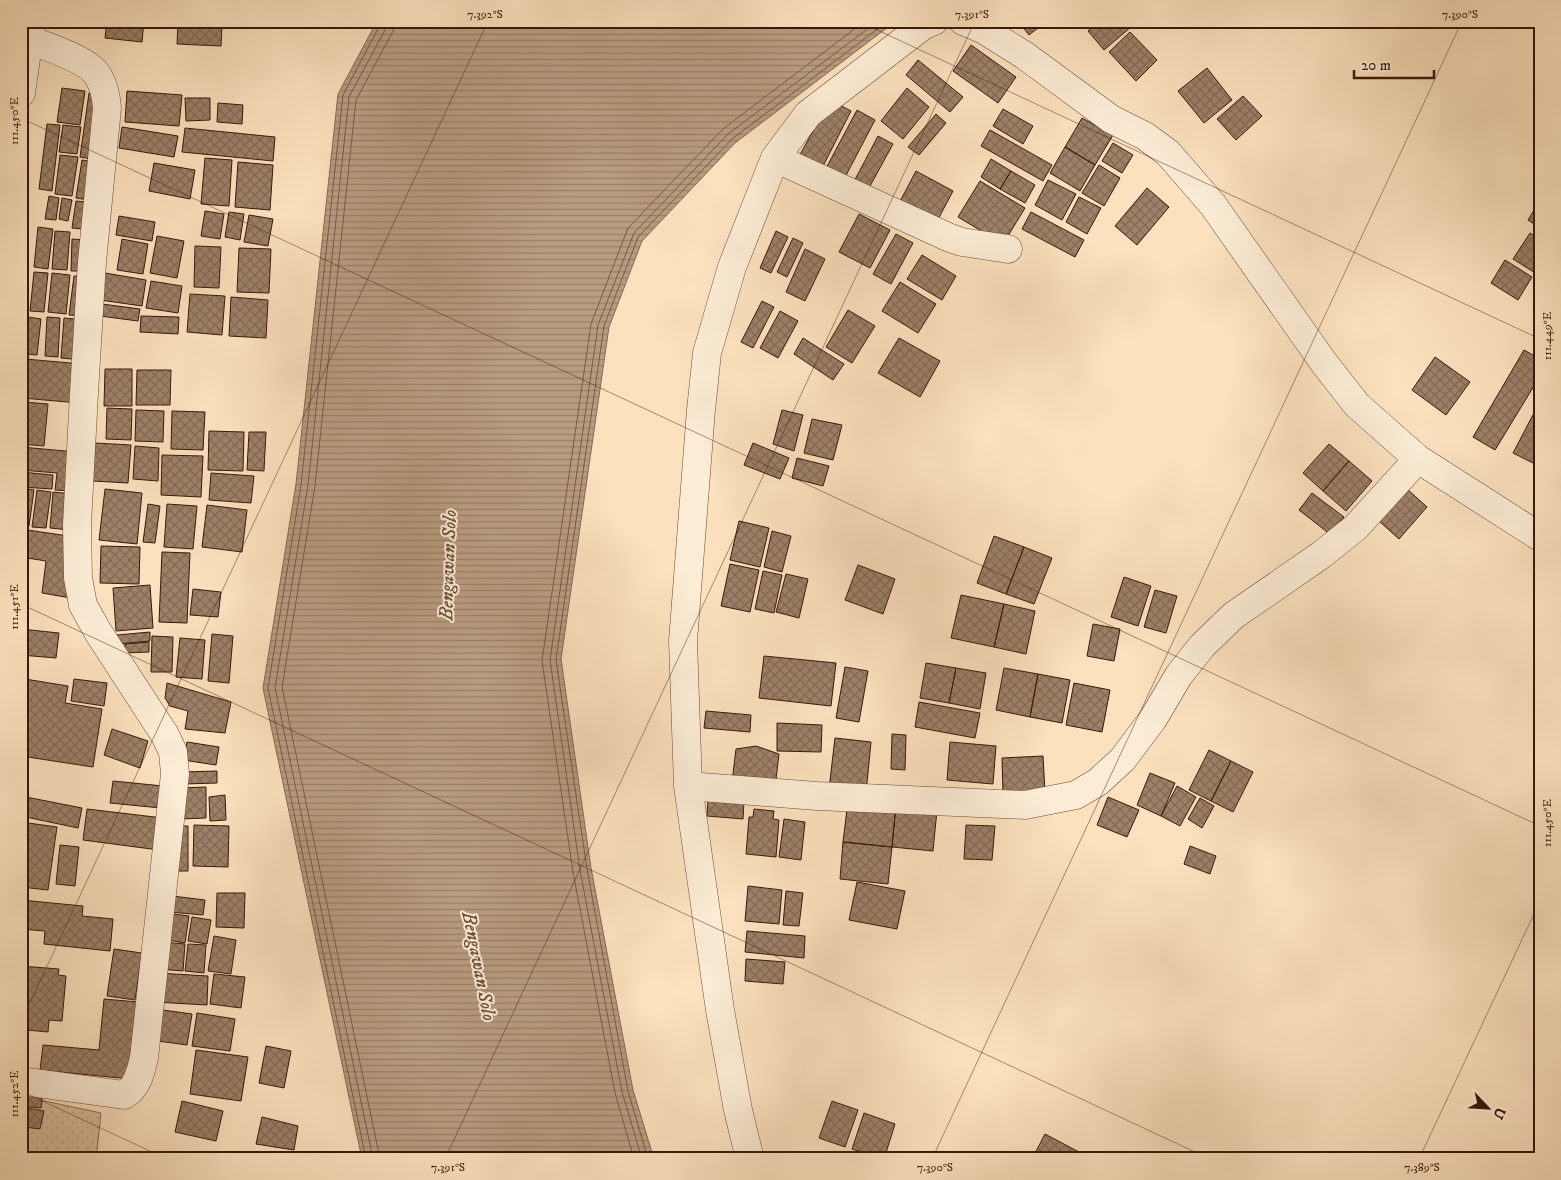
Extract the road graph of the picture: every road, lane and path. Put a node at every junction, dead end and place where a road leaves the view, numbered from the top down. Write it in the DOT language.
graph roads {
  1 [pos="934,21"];
  2 [pos="962,21"];
  3 [pos="30,30"];
  4 [pos="21,93"];
  5 [pos="775,158"];
  6 [pos="1008,249"];
  7 [pos="1418,459"];
  8 [pos="1540,537"];
  9 [pos="688,786"];
  10 [pos="21,1081"];
  11 [pos="750,1159"];
  1 -- 5 [label="street"];
  2 -- 7 [label="street"];
  3 -- 4 [label="street"];
  3 -- 10 [label="street"];
  5 -- 6 [label="street"];
  5 -- 9 [label="street"];
  7 -- 8 [label="street"];
  7 -- 9 [label="street"];
  9 -- 11 [label="street"];
}
